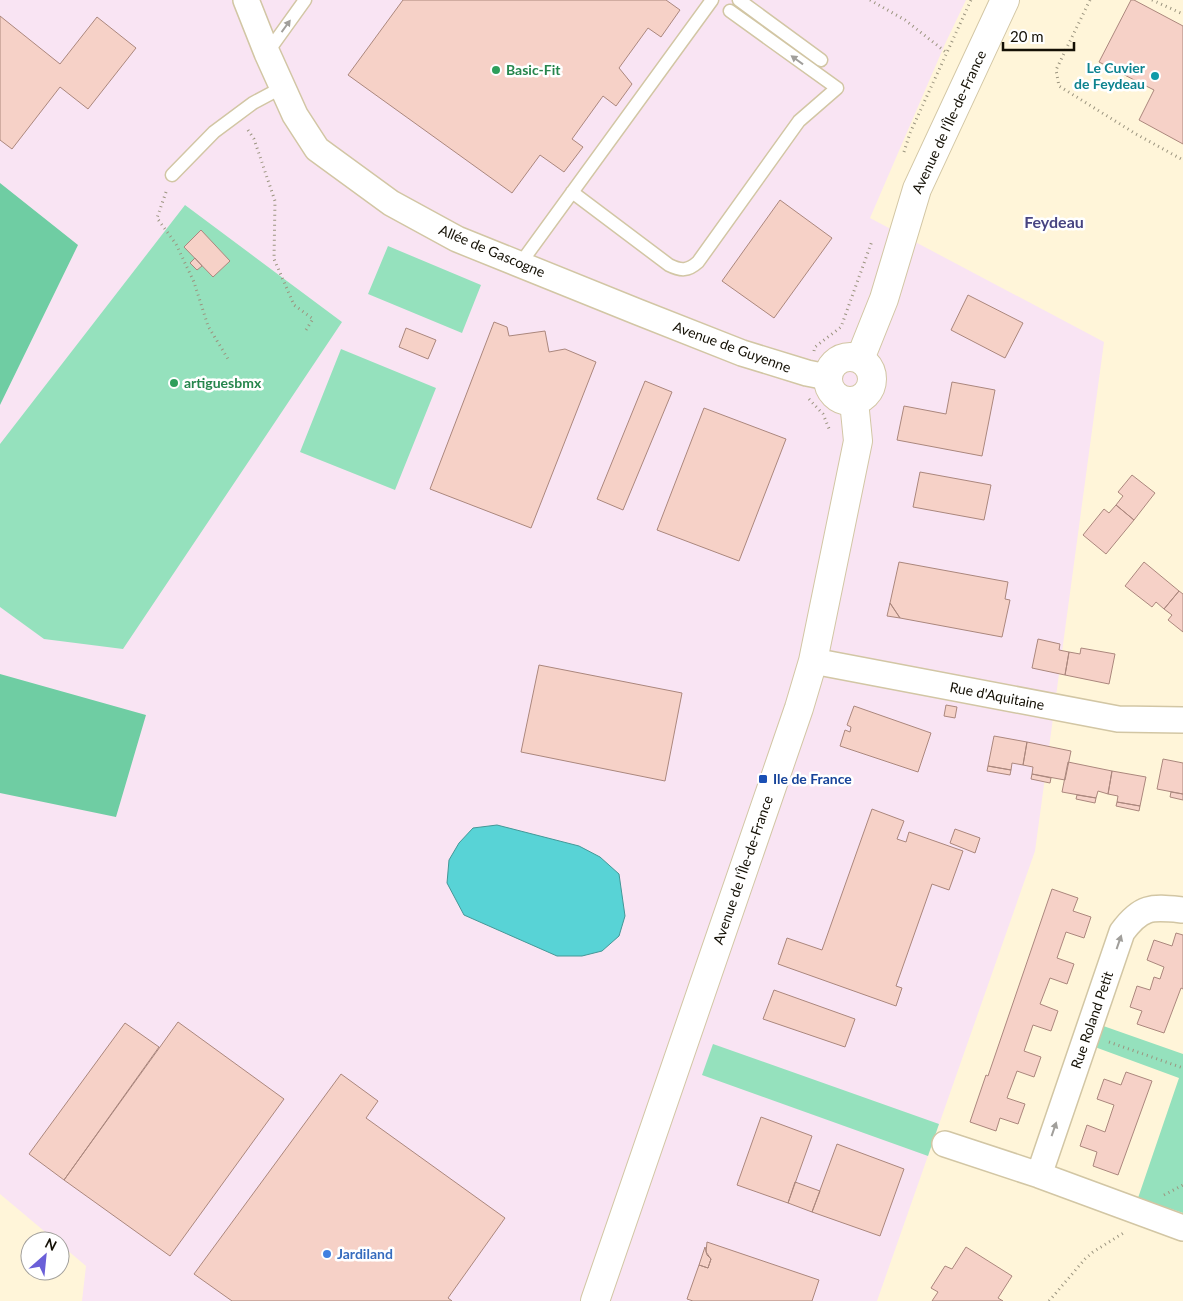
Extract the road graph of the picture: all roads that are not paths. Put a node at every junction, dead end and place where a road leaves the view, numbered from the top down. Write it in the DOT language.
graph roads {
  1 [pos="246,0"];
  2 [pos="305,0"];
  3 [pos="712,0"];
  4 [pos="739,0"];
  5 [pos="1005,0"];
  6 [pos="730,11"];
  7 [pos="267,53"];
  8 [pos="821,60"];
  9 [pos="283,88"];
  10 [pos="172,175"];
  11 [pos="572,192"];
  12 [pos="520,264"];
  13 [pos="638,312"];
  14 [pos="860,359"];
  15 [pos="827,378"];
  16 [pos="854,401"];
  17 [pos="813,661"];
  18 [pos="1183,720"];
  19 [pos="1183,910"];
  20 [pos="945,1144"];
  21 [pos="1039,1175"];
  22 [pos="1183,1228"];
  23 [pos="595,1301"];
  1 -- 7 [label="street, Allée de Gascogne"];
  7 -- 2 [label="lane, one-way"];
  3 -- 11 [label="lane"];
  4 -- 8 [label="lane"];
  5 -- 14 [label="street, Avenue de l'Île-de-France"];
  11 -- 6 [label="lane, one-way"];
  7 -- 9 [label="street, Allée de Gascogne"];
  9 -- 10 [label="lane"];
  9 -- 12 [label="street, Allée de Gascogne"];
  11 -- 12 [label="lane"];
  12 -- 13 [label="street, Allée de Gascogne"];
  13 -- 15 [label="street, Avenue de Guyenne"];
  14 -- 15 [label="street"];
  14 -- 16 [label="street"];
  15 -- 16 [label="street"];
  16 -- 17 [label="street, Avenue de l'Île-de-France"];
  17 -- 18 [label="street, Rue d'Aquitaine"];
  17 -- 23 [label="street, Avenue de l'Île-de-France"];
  21 -- 19 [label="street, Rue Roland Petit, one-way"];
  20 -- 21 [label="street"];
  21 -- 22 [label="street"];
}
